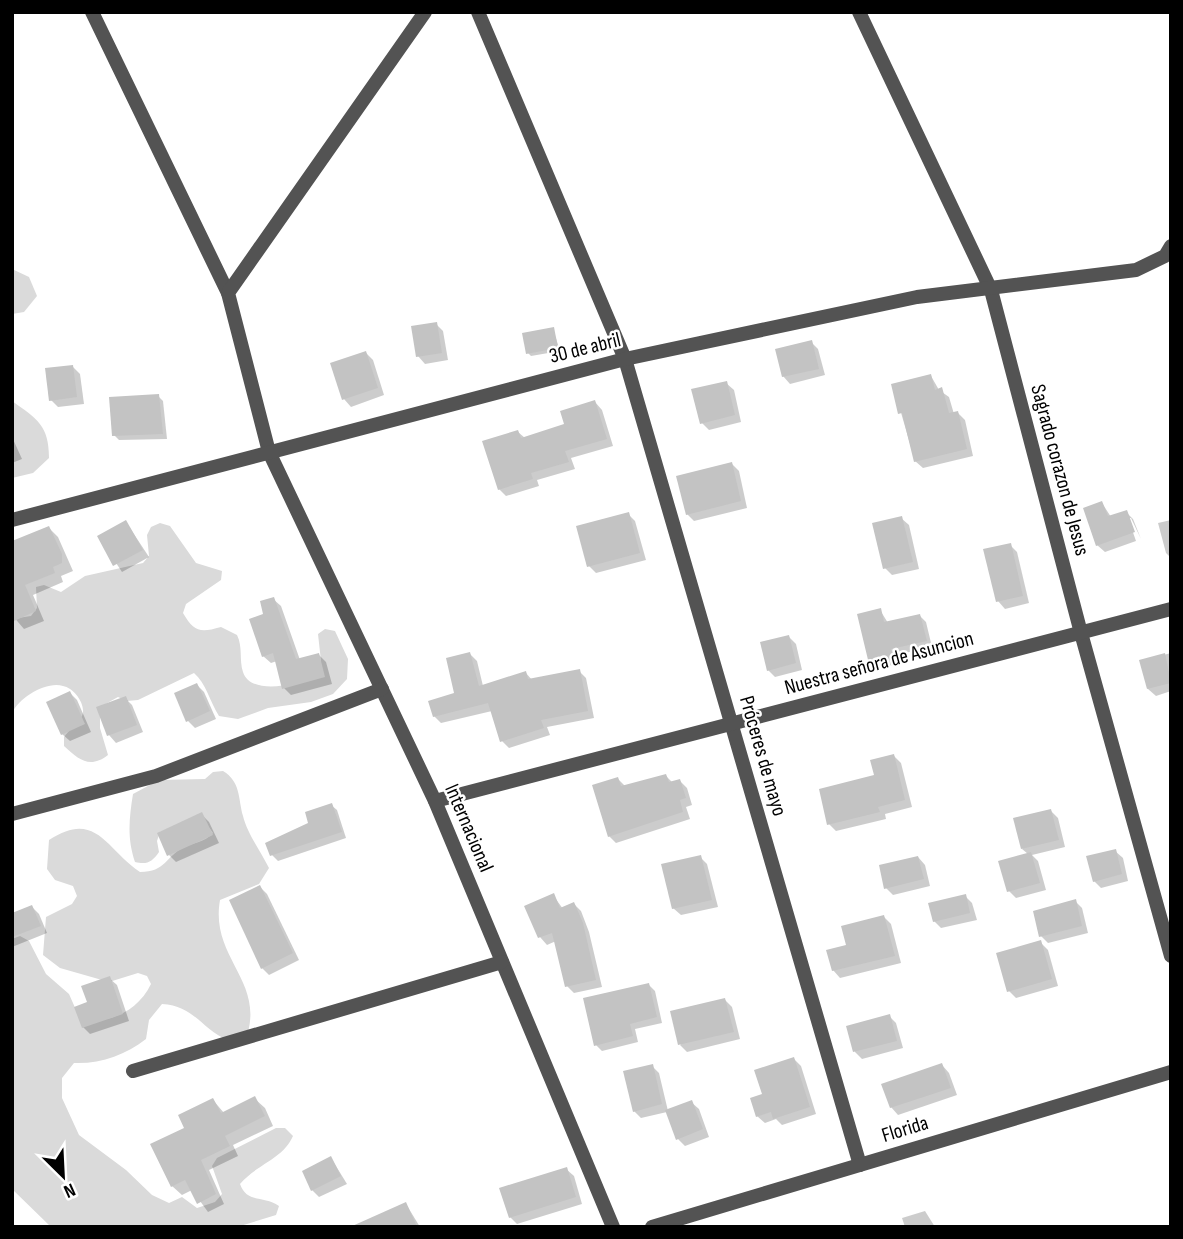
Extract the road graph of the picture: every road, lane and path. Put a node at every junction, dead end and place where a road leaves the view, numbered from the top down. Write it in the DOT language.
graph roads {
  1 [pos="92,12"];
  2 [pos="425,12"];
  3 [pos="478,12"];
  4 [pos="859,12"];
  5 [pos="1171,247"];
  6 [pos="991,290"];
  7 [pos="228,293"];
  8 [pos="625,359"];
  9 [pos="269,453"];
  10 [pos="12,520"];
  11 [pos="1171,609"];
  12 [pos="1081,633"];
  13 [pos="382,689"];
  14 [pos="731,723"];
  15 [pos="435,801"];
  16 [pos="12,814"];
  17 [pos="1171,956"];
  18 [pos="502,962"];
  19 [pos="133,1071"];
  20 [pos="1171,1072"];
  21 [pos="860,1165"];
  22 [pos="613,1227"];
  23 [pos="652,1227"];
  1 -- 7 [label="street, Internacional"];
  2 -- 7 [label="street"];
  3 -- 8 [label="street, Próceres de mayo"];
  4 -- 6 [label="street, Sagrado corazon de Jesus"];
  5 -- 6 [label="street, 30 de abril"];
  6 -- 8 [label="street, 30 de abril"];
  6 -- 12 [label="street, Sagrado corazon de Jesus"];
  7 -- 9 [label="street, Internacional"];
  8 -- 9 [label="street, 30 de abril"];
  8 -- 14 [label="street, Próceres de mayo"];
  9 -- 10 [label="street, 30 de abril"];
  9 -- 13 [label="street, Internacional"];
  11 -- 12 [label="street, Nuestra señora de Asuncion"];
  12 -- 14 [label="street, Nuestra señora de Asuncion"];
  12 -- 17 [label="street, Sagrado corazon de Jesus"];
  13 -- 15 [label="street, Internacional"];
  13 -- 16 [label="street"];
  14 -- 15 [label="street, Nuestra señora de Asuncion"];
  14 -- 21 [label="street, Próceres de mayo"];
  15 -- 18 [label="street, Internacional"];
  18 -- 19 [label="street"];
  18 -- 22 [label="street, Internacional"];
  20 -- 21 [label="street, Florida"];
  21 -- 23 [label="street, Florida"];
}
